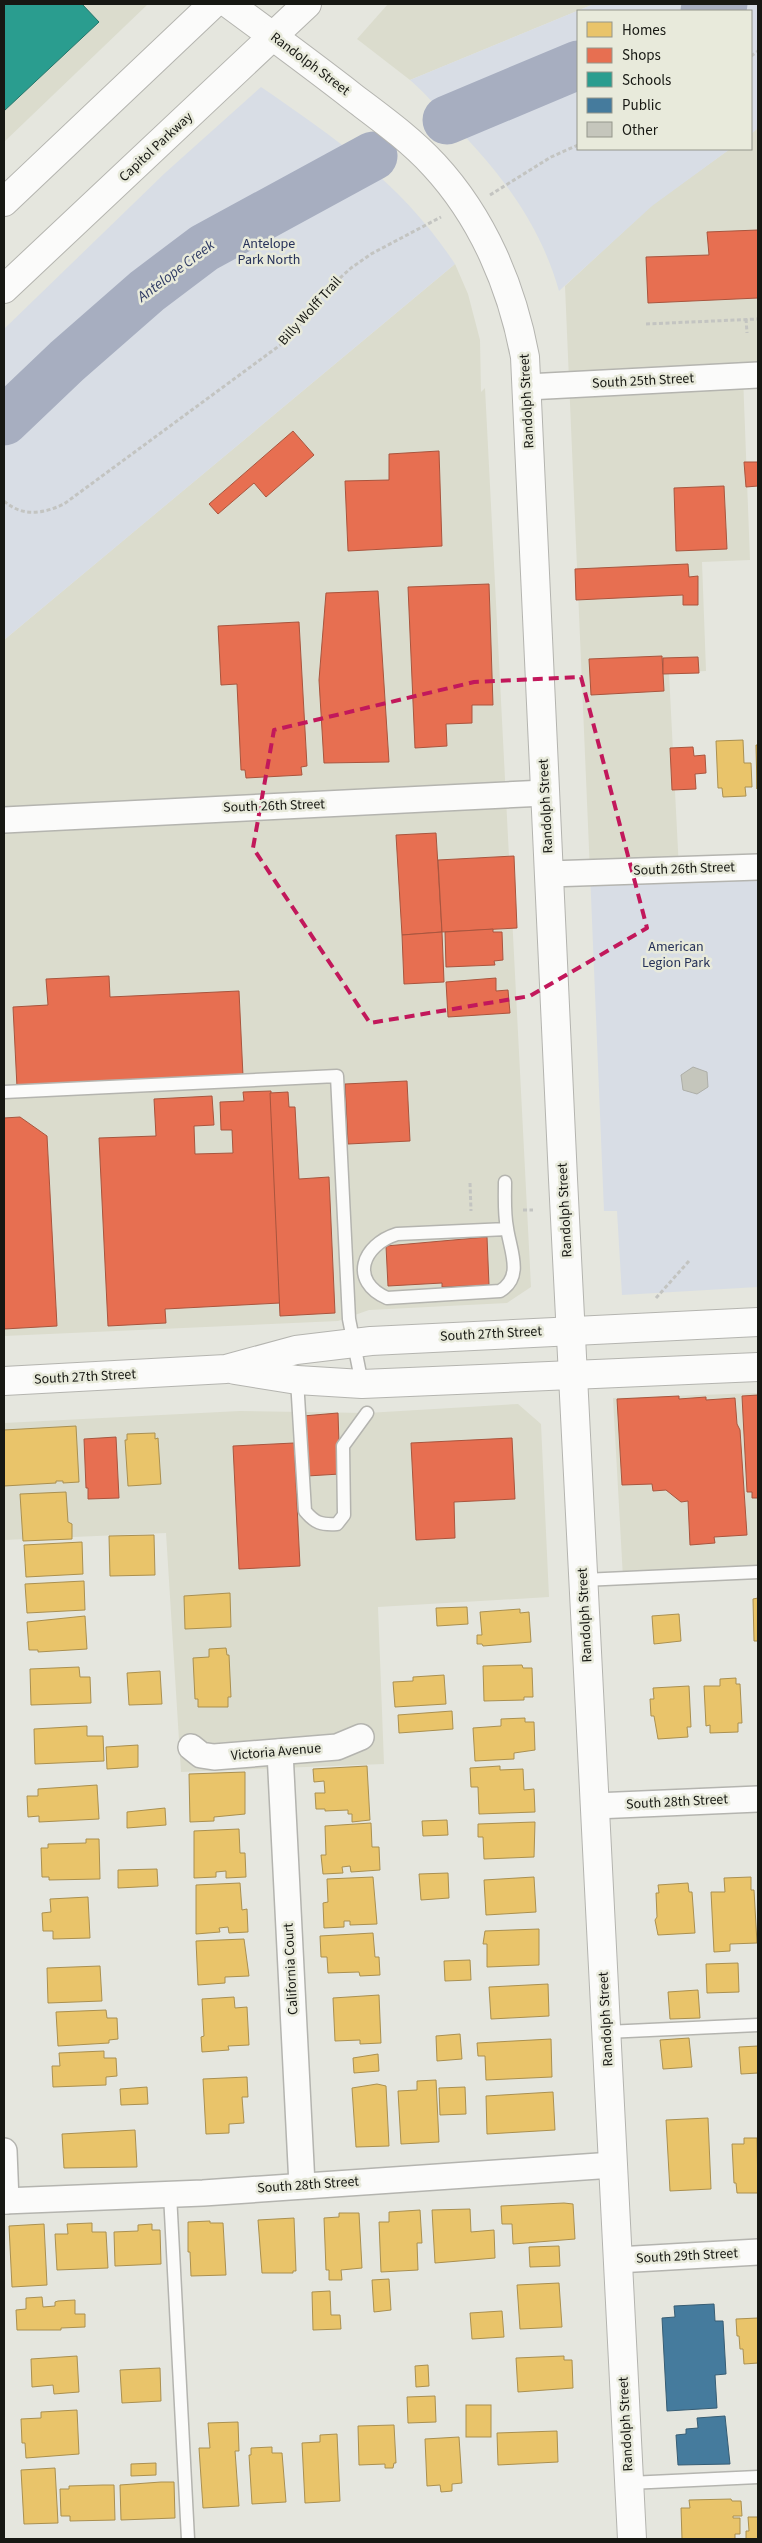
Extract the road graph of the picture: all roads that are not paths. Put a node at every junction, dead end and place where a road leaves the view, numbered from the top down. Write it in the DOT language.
graph roads {
  1 [pos="214,4"];
  2 [pos="229,4"];
  3 [pos="308,4"];
  4 [pos="272,36"];
  5 [pos="4,202"];
  6 [pos="4,289"];
  7 [pos="758,375"];
  8 [pos="527,386"];
  9 [pos="545,792"];
  10 [pos="4,820"];
  11 [pos="758,867"];
  12 [pos="549,874"];
  13 [pos="4,1092"];
  14 [pos="505,1182"];
  15 [pos="507,1229"];
  16 [pos="758,1322"];
  17 [pos="571,1330"];
  18 [pos="353,1343"];
  19 [pos="758,1367"];
  20 [pos="226,1369"];
  21 [pos="574,1376"];
  22 [pos="4,1380"];
  23 [pos="297,1380"];
  24 [pos="362,1384"];
  25 [pos="367,1412"];
  26 [pos="758,1572"];
  27 [pos="583,1580"];
  28 [pos="361,1737"];
  29 [pos="191,1747"];
  30 [pos="280,1752"];
  31 [pos="758,1799"];
  32 [pos="595,1806"];
  33 [pos="758,2025"];
  34 [pos="606,2032"];
  35 [pos="4,2151"];
  36 [pos="612,2165"];
  37 [pos="302,2185"];
  38 [pos="170,2194"];
  39 [pos="5,2201"];
  40 [pos="758,2252"];
  41 [pos="617,2260"];
  42 [pos="758,2477"];
  43 [pos="629,2483"];
  44 [pos="188,2539"];
  45 [pos="632,2539"];
  1 -- 5 [label="main road"];
  2 -- 4 [label="main road, Randolph Street"];
  3 -- 4 [label="main road, Capitol Parkway"];
  4 -- 6 [label="main road, Capitol Parkway"];
  4 -- 8 [label="main road, Randolph Street"];
  7 -- 8 [label="street, South 25th Street"];
  8 -- 9 [label="main road, Randolph Street"];
  9 -- 10 [label="street, South 26th Street"];
  9 -- 12 [label="main road, Randolph Street"];
  11 -- 12 [label="street, South 26th Street"];
  12 -- 17 [label="main road, Randolph Street"];
  13 -- 18 [label="lane"];
  14 -- 15 [label="lane"];
  15 -- 15 [label="lane"];
  16 -- 17 [label="main road, South 27th Street"];
  17 -- 18 [label="main road, South 27th Street"];
  17 -- 21 [label="main road, Randolph Street"];
  18 -- 20 [label="main road, South 27th Street"];
  18 -- 24 [label="lane"];
  19 -- 21 [label="main road, South 27th Street"];
  20 -- 22 [label="main road, South 27th Street"];
  20 -- 23 [label="main road, South 27th Street"];
  21 -- 24 [label="main road, South 27th Street"];
  21 -- 27 [label="main road, Randolph Street"];
  23 -- 24 [label="main road, South 27th Street"];
  23 -- 25 [label="lane"];
  26 -- 27 [label="lane"];
  27 -- 32 [label="main road, Randolph Street"];
  28 -- 30 [label="street, Victoria Avenue"];
  29 -- 30 [label="street, Victoria Avenue"];
  30 -- 37 [label="street, California Court"];
  31 -- 32 [label="street, South 28th Street"];
  32 -- 34 [label="main road, Randolph Street"];
  33 -- 34 [label="lane"];
  34 -- 36 [label="main road, Randolph Street"];
  35 -- 39 [label="street"];
  36 -- 37 [label="street, South 28th Street"];
  36 -- 41 [label="main road, Randolph Street"];
  37 -- 38 [label="street, South 28th Street"];
  38 -- 39 [label="street, South 28th Street"];
  38 -- 44 [label="lane"];
  40 -- 41 [label="street, South 29th Street"];
  41 -- 43 [label="main road, Randolph Street"];
  42 -- 43 [label="lane"];
  43 -- 45 [label="main road, Randolph Street"];
}
